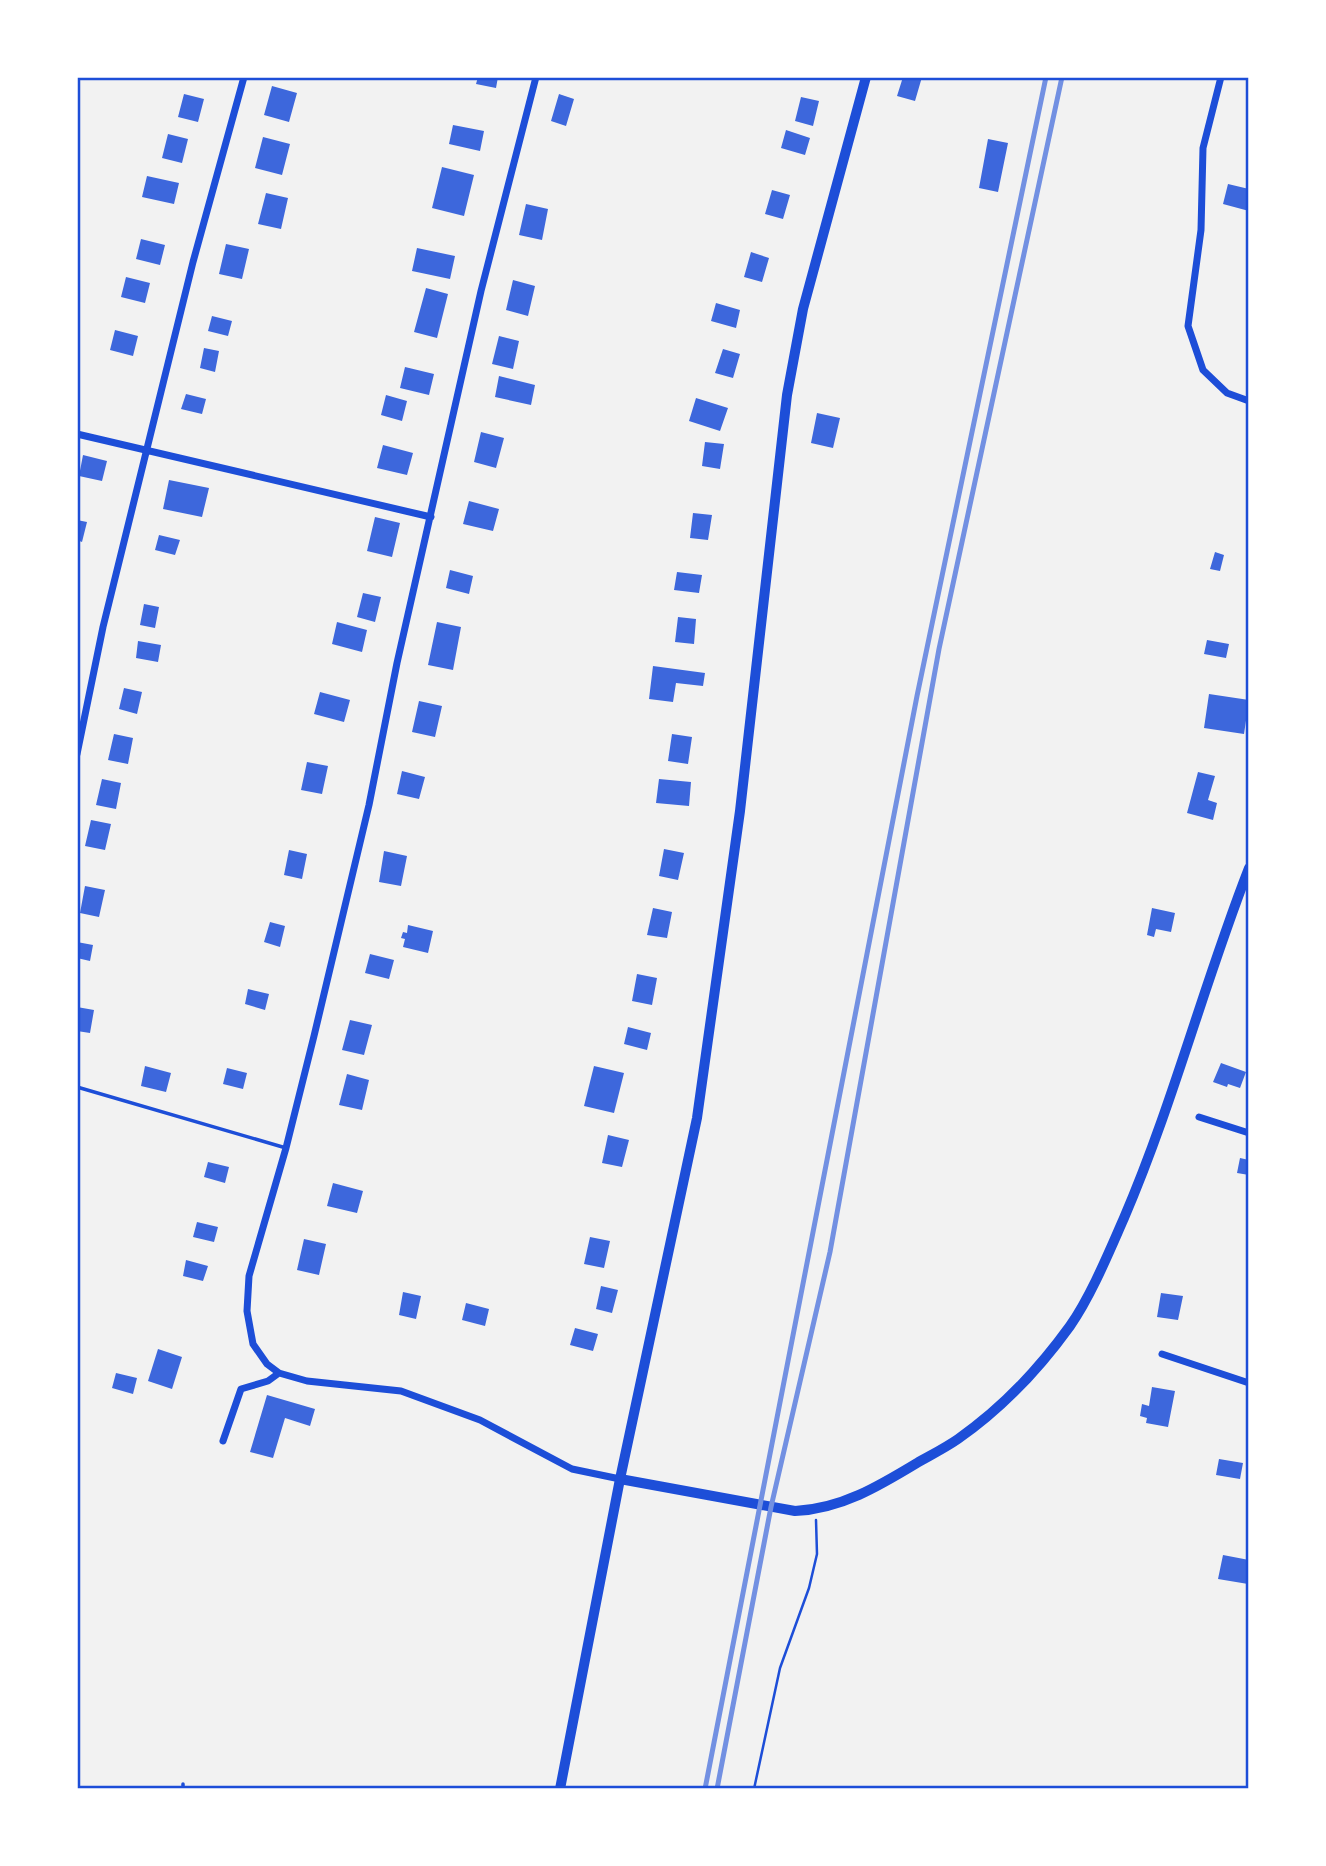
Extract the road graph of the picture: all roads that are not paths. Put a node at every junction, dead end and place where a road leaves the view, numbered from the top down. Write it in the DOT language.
graph roads {
  1 [pos="244,77"];
  2 [pos="536,77"];
  3 [pos="866,77"];
  4 [pos="1221,77"];
  5 [pos="1249,401"];
  6 [pos="77,434"];
  7 [pos="147,451"];
  8 [pos="431,517"];
  9 [pos="77,754"];
  10 [pos="1249,868"];
  11 [pos="77,1087"];
  12 [pos="1199,1117"];
  13 [pos="1249,1133"];
  14 [pos="286,1148"];
  15 [pos="1161,1354"];
  16 [pos="279,1373"];
  17 [pos="1249,1383"];
  18 [pos="223,1441"];
  19 [pos="620,1479"];
  20 [pos="560,1789"];
  1 -- 7 [label="street"];
  2 -- 8 [label="street"];
  3 -- 19 [label="main road"];
  4 -- 5 [label="street"];
  6 -- 7 [label="street"];
  7 -- 8 [label="street"];
  7 -- 9 [label="street"];
  8 -- 14 [label="street"];
  10 -- 19 [label="street"];
  11 -- 14 [label="lane"];
  12 -- 13 [label="street"];
  14 -- 16 [label="street"];
  15 -- 17 [label="street"];
  16 -- 18 [label="street"];
  16 -- 19 [label="street"];
  19 -- 20 [label="main road"];
}
